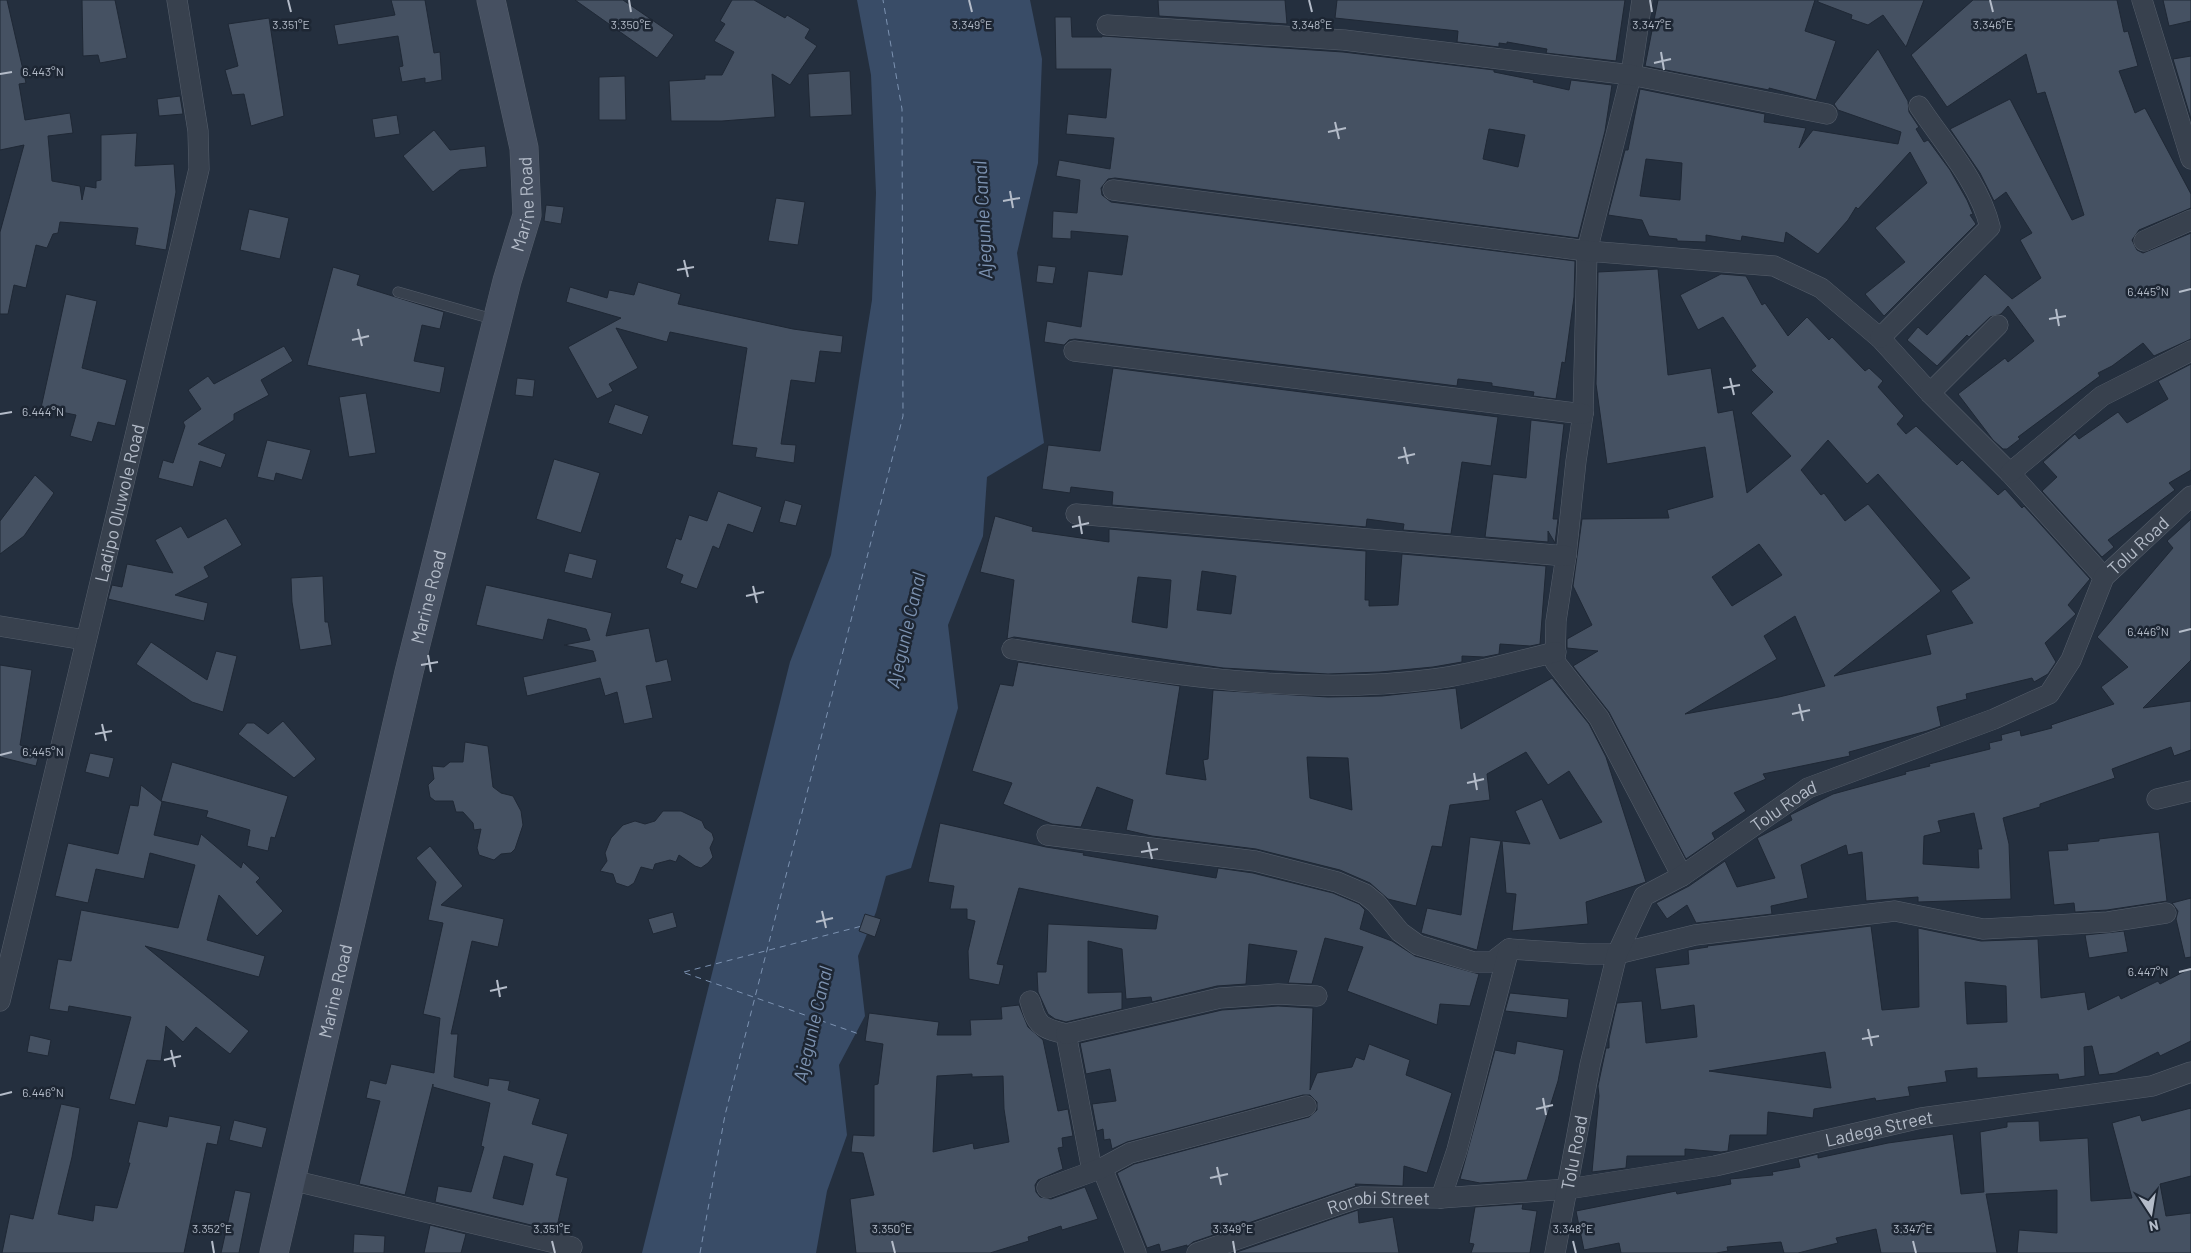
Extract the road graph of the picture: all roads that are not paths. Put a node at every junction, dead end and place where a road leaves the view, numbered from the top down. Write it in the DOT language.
graph roads {
  1 [pos="177,0"];
  2 [pos="491,0"];
  3 [pos="1642,0"];
  4 [pos="2142,0"];
  5 [pos="1107,25"];
  6 [pos="1630,75"];
  7 [pos="1919,106"];
  8 [pos="1827,114"];
  9 [pos="2191,160"];
  10 [pos="1113,190"];
  11 [pos="2191,220"];
  12 [pos="2144,241"];
  13 [pos="1587,251"];
  14 [pos="398,292"];
  15 [pos="497,320"];
  16 [pos="1998,324"];
  17 [pos="1880,338"];
  18 [pos="1074,351"];
  19 [pos="2191,351"];
  20 [pos="1930,394"];
  21 [pos="1583,414"];
  22 [pos="2010,473"];
  23 [pos="2191,496"];
  24 [pos="1076,514"];
  25 [pos="1566,556"];
  26 [pos="2104,577"];
  27 [pos="0,626"];
  28 [pos="85,640"];
  29 [pos="1012,649"];
  30 [pos="1556,652"];
  31 [pos="2191,791"];
  32 [pos="2157,799"];
  33 [pos="1047,835"];
  34 [pos="1682,876"];
  35 [pos="2166,913"];
  36 [pos="1509,949"];
  37 [pos="1617,954"];
  38 [pos="1317,996"];
  39 [pos="0,1001"];
  40 [pos="1030,1001"];
  41 [pos="1066,1034"];
  42 [pos="2191,1072"];
  43 [pos="1306,1106"];
  44 [pos="1097,1169"];
  45 [pos="291,1180"];
  46 [pos="1047,1188"];
  47 [pos="1568,1189"];
  48 [pos="1441,1198"];
  49 [pos="572,1247"];
  50 [pos="274,1253"];
  51 [pos="1136,1253"];
  52 [pos="1197,1253"];
  53 [pos="1555,1253"];
  1 -- 28 [label="street, Ladipo Oluwole Road"];
  2 -- 15 [label="street, Marine Road"];
  3 -- 6 [label="street"];
  4 -- 9 [label="street"];
  5 -- 6 [label="street"];
  6 -- 8 [label="street"];
  6 -- 13 [label="street"];
  7 -- 17 [label="street"];
  10 -- 13 [label="street"];
  11 -- 12 [label="street"];
  13 -- 17 [label="street"];
  13 -- 21 [label="street"];
  14 -- 15 [label="lane"];
  15 -- 45 [label="street, Marine Road"];
  16 -- 20 [label="street"];
  17 -- 20 [label="street"];
  18 -- 21 [label="street"];
  19 -- 22 [label="street"];
  20 -- 22 [label="street"];
  21 -- 25 [label="street"];
  22 -- 26 [label="street"];
  23 -- 26 [label="street, Tolu Road"];
  24 -- 25 [label="street"];
  25 -- 30 [label="street"];
  26 -- 34 [label="street, Tolu Road"];
  27 -- 28 [label="street"];
  28 -- 39 [label="street, Ladipo Oluwole Road"];
  29 -- 30 [label="street"];
  30 -- 34 [label="street"];
  31 -- 32 [label="street"];
  33 -- 36 [label="street"];
  34 -- 37 [label="street, Tolu Road"];
  35 -- 37 [label="street"];
  36 -- 37 [label="street"];
  36 -- 48 [label="street"];
  37 -- 47 [label="street, Tolu Road"];
  38 -- 41 [label="street"];
  40 -- 41 [label="street"];
  41 -- 44 [label="street"];
  42 -- 47 [label="street, Ladega Street"];
  43 -- 44 [label="street"];
  44 -- 46 [label="street"];
  44 -- 51 [label="street"];
  45 -- 49 [label="street"];
  45 -- 50 [label="street, Marine Road"];
  47 -- 48 [label="street, Rorobi Street"];
  47 -- 53 [label="street, Tolu Road"];
  48 -- 52 [label="street, Rorobi Street"];
}
